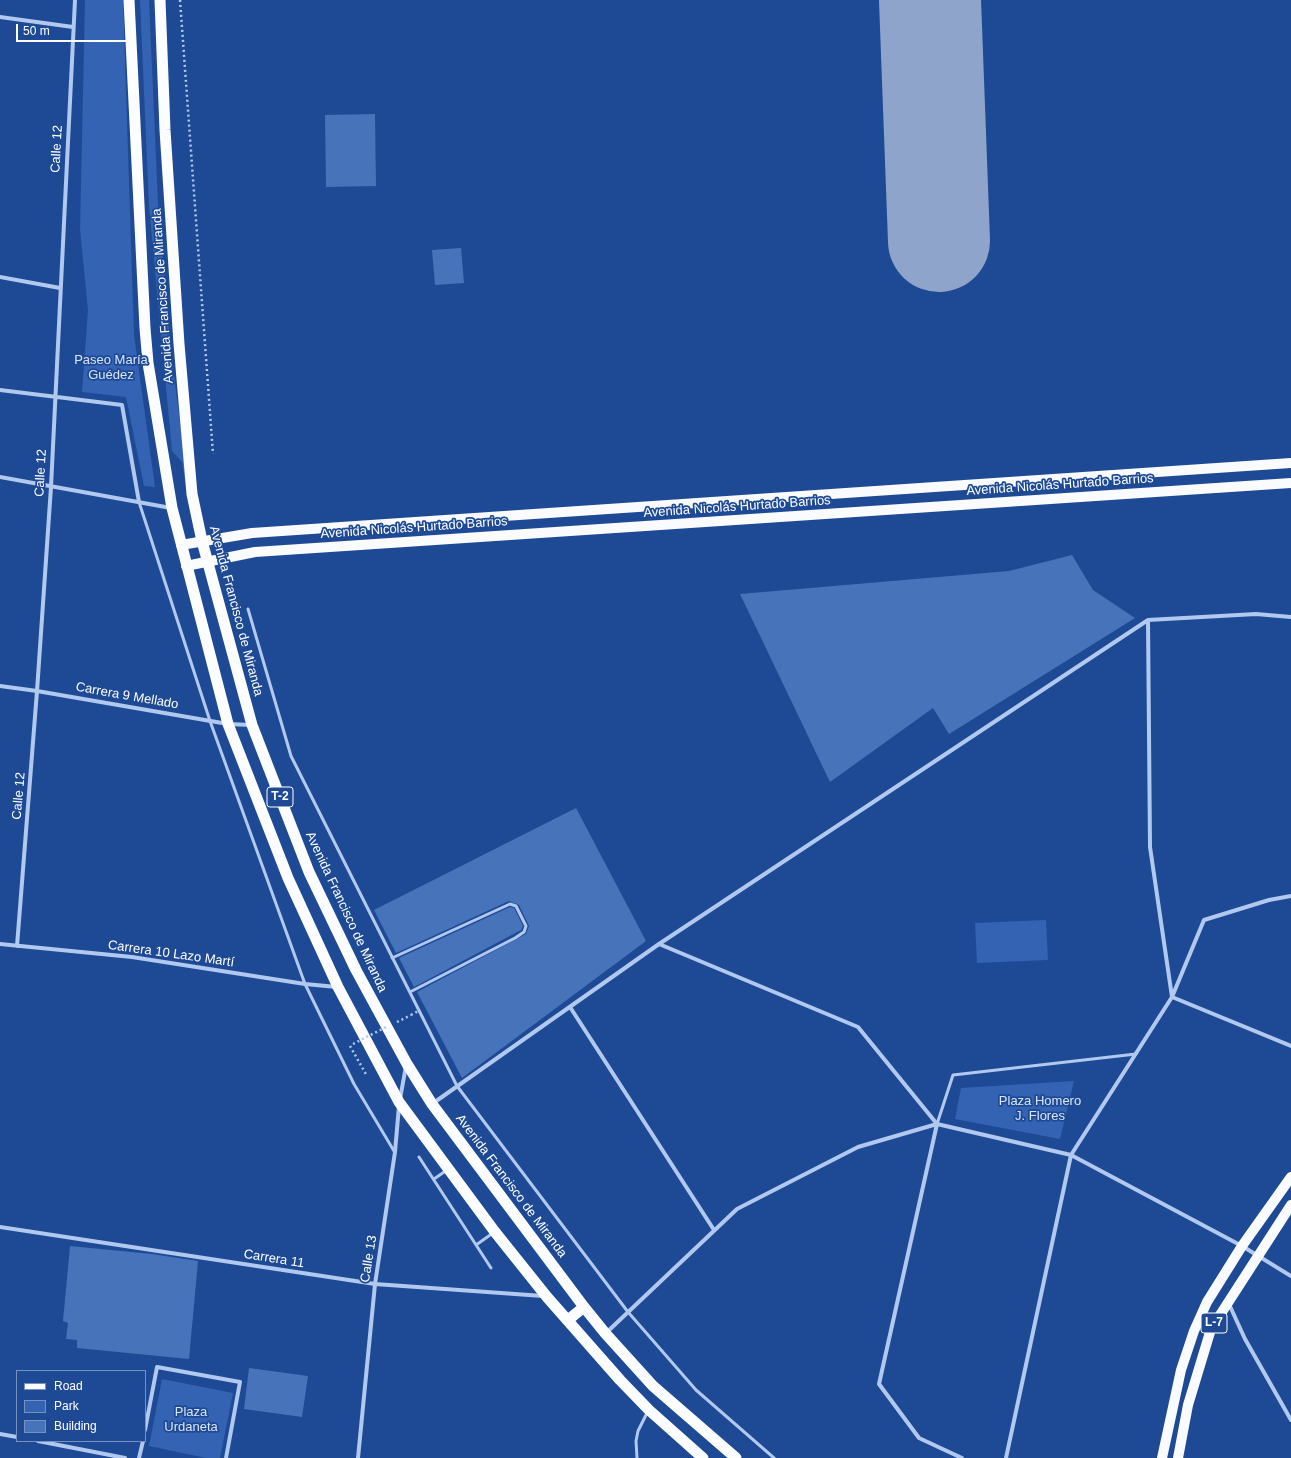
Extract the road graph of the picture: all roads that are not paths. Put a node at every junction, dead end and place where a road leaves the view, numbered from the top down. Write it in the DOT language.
graph roads {
  1 [pos="75,0"];
  2 [pos="129,0"];
  3 [pos="160,0"];
  4 [pos="0,17"];
  5 [pos="73,27"];
  6 [pos="0,277"];
  7 [pos="60,288"];
  8 [pos="0,390"];
  9 [pos="55,398"];
  10 [pos="1291,462"];
  11 [pos="0,477"];
  12 [pos="1291,483"];
  13 [pos="51,487"];
  14 [pos="139,502"];
  15 [pos="172,508"];
  16 [pos="202,541"];
  17 [pos="182,545"];
  18 [pos="208,560"];
  19 [pos="186,566"];
  20 [pos="248,609"];
  21 [pos="1291,617"];
  22 [pos="1148,620"];
  23 [pos="0,686"];
  24 [pos="37,691"];
  25 [pos="210,721"];
  26 [pos="228,724"];
  27 [pos="252,725"];
  28 [pos="1291,896"];
  29 [pos="0,944"];
  30 [pos="659,944"];
  31 [pos="17,946"];
  32 [pos="392,958"];
  33 [pos="305,984"];
  34 [pos="338,987"];
  35 [pos="410,992"];
  36 [pos="1172,998"];
  37 [pos="570,1007"];
  38 [pos="1291,1046"];
  39 [pos="1136,1054"];
  40 [pos="407,1064"];
  41 [pos="457,1086"];
  42 [pos="399,1102"];
  43 [pos="432,1104"];
  44 [pos="937,1124"];
  45 [pos="395,1152"];
  46 [pos="1071,1155"];
  47 [pos="419,1157"];
  48 [pos="448,1169"];
  49 [pos="1291,1177"];
  50 [pos="434,1180"];
  51 [pos="1291,1205"];
  52 [pos="0,1227"];
  53 [pos="714,1230"];
  54 [pos="494,1232"];
  55 [pos="476,1244"];
  56 [pos="1242,1246"];
  57 [pos="1257,1256"];
  58 [pos="491,1268"];
  59 [pos="1291,1276"];
  60 [pos="375,1284"];
  61 [pos="547,1296"];
  62 [pos="1228,1300"];
  63 [pos="584,1307"];
  64 [pos="628,1312"];
  65 [pos="568,1320"];
  66 [pos="605,1333"];
  67 [pos="649,1410"];
  68 [pos="1291,1420"];
  69 [pos="146,1425"];
  70 [pos="0,1434"];
  71 [pos="16,1437"];
  72 [pos="43,1442"];
  73 [pos="143,1442"];
  74 [pos="125,1458"];
  75 [pos="139,1458"];
  76 [pos="226,1458"];
  77 [pos="358,1458"];
  78 [pos="637,1458"];
  79 [pos="703,1458"];
  80 [pos="736,1458"];
  81 [pos="774,1458"];
  82 [pos="962,1458"];
  83 [pos="1006,1458"];
  84 [pos="1162,1458"];
  85 [pos="1178,1458"];
  1 -- 5 [label="street, Calle 12"];
  2 -- 15 [label="highway, Avenida Francisco de Miranda / T-2"];
  3 -- 16 [label="highway, Avenida Francisco de Miranda / T-2"];
  4 -- 5 [label="street"];
  5 -- 7 [label="street, Calle 12"];
  6 -- 7 [label="street"];
  7 -- 9 [label="street, Calle 12"];
  8 -- 9 [label="street"];
  9 -- 13 [label="street, Calle 12"];
  9 -- 14 [label="street"];
  10 -- 16 [label="main road, Avenida Nicolás Hurtado Barrios"];
  11 -- 13 [label="street"];
  12 -- 18 [label="main road, Avenida Nicolás Hurtado Barrios"];
  13 -- 14 [label="street"];
  13 -- 24 [label="street, Calle 12"];
  14 -- 15 [label="street"];
  14 -- 25 [label="lane"];
  15 -- 17 [label="highway, Avenida Francisco de Miranda / T-2"];
  16 -- 17 [label="main road, Avenida Nicolás Hurtado Barrios"];
  16 -- 18 [label="highway, Avenida Francisco de Miranda / T-2"];
  17 -- 19 [label="highway, Avenida Francisco de Miranda / T-2"];
  18 -- 19 [label="main road, Avenida Nicolás Hurtado Barrios"];
  18 -- 27 [label="highway, Avenida Francisco de Miranda / T-2"];
  19 -- 26 [label="highway, Avenida Francisco de Miranda / T-2"];
  20 -- 32 [label="lane, Avenida Francisco de Miranda"];
  21 -- 22 [label="street"];
  22 -- 30 [label="street"];
  22 -- 36 [label="street"];
  23 -- 24 [label="street, Carrera 9 Mellado"];
  24 -- 25 [label="street, Carrera 9 Mellado"];
  24 -- 31 [label="street, Calle 12"];
  25 -- 26 [label="street, Carrera 9 Mellado"];
  25 -- 33 [label="lane"];
  26 -- 27 [label="street, Carrera 9 Mellado"];
  26 -- 34 [label="highway, Avenida Francisco de Miranda / T-2"];
  27 -- 40 [label="highway, Avenida Francisco de Miranda / T-2"];
  28 -- 36 [label="street"];
  29 -- 31 [label="street, Carrera 10 Lazo Martí"];
  30 -- 37 [label="street"];
  30 -- 44 [label="street"];
  31 -- 33 [label="street, Carrera 10 Lazo Martí"];
  32 -- 35 [label="lane, Avenida Francisco de Miranda"];
  32 -- 35 [label="lane"];
  33 -- 34 [label="street, Carrera 10 Lazo Martí"];
  33 -- 45 [label="lane"];
  34 -- 42 [label="highway, Avenida Francisco de Miranda / T-2"];
  35 -- 41 [label="lane, Avenida Francisco de Miranda"];
  36 -- 38 [label="street"];
  36 -- 39 [label="street"];
  37 -- 41 [label="street"];
  37 -- 53 [label="street"];
  39 -- 44 [label="lane"];
  39 -- 46 [label="street"];
  40 -- 42 [label="street, Calle 13"];
  40 -- 43 [label="highway, Avenida Francisco de Miranda / T-2"];
  41 -- 43 [label="street"];
  41 -- 64 [label="lane, Avenida Francisco de Miranda"];
  42 -- 45 [label="street, Calle 13"];
  42 -- 48 [label="highway, Avenida Francisco de Miranda / T-2"];
  43 -- 63 [label="highway, Avenida Francisco de Miranda / T-2"];
  44 -- 46 [label="street"];
  44 -- 53 [label="street"];
  44 -- 82 [label="street"];
  45 -- 60 [label="street, Calle 13"];
  46 -- 56 [label="street"];
  46 -- 83 [label="street"];
  47 -- 50 [label="lane"];
  48 -- 50 [label="lane"];
  48 -- 54 [label="highway, Avenida Francisco de Miranda / T-2"];
  49 -- 56 [label="main road, L-7"];
  50 -- 55 [label="lane"];
  51 -- 57 [label="main road, L-7"];
  52 -- 60 [label="street, Carrera 11"];
  53 -- 64 [label="street"];
  54 -- 55 [label="lane"];
  54 -- 61 [label="highway, Avenida Francisco de Miranda / T-2"];
  55 -- 58 [label="lane"];
  56 -- 57 [label="street"];
  56 -- 84 [label="main road, L-7"];
  57 -- 59 [label="street"];
  57 -- 62 [label="main road, L-7"];
  60 -- 61 [label="street, Carrera 11"];
  60 -- 77 [label="street, Calle 13"];
  61 -- 65 [label="highway, Avenida Francisco de Miranda / T-2"];
  62 -- 68 [label="street"];
  62 -- 85 [label="main road, L-7"];
  63 -- 65 [label="highway"];
  63 -- 66 [label="highway, Avenida Francisco de Miranda / T-2"];
  64 -- 66 [label="street"];
  64 -- 81 [label="lane, Avenida Francisco de Miranda"];
  65 -- 67 [label="highway, Avenida Francisco de Miranda / T-2"];
  66 -- 80 [label="highway, Avenida Francisco de Miranda / T-2"];
  67 -- 78 [label="lane"];
  67 -- 79 [label="highway, Avenida Francisco de Miranda / T-2"];
  69 -- 76 [label="street"];
  70 -- 71 [label="street"];
  72 -- 74 [label="street"];
  73 -- 75 [label="street"];
}
